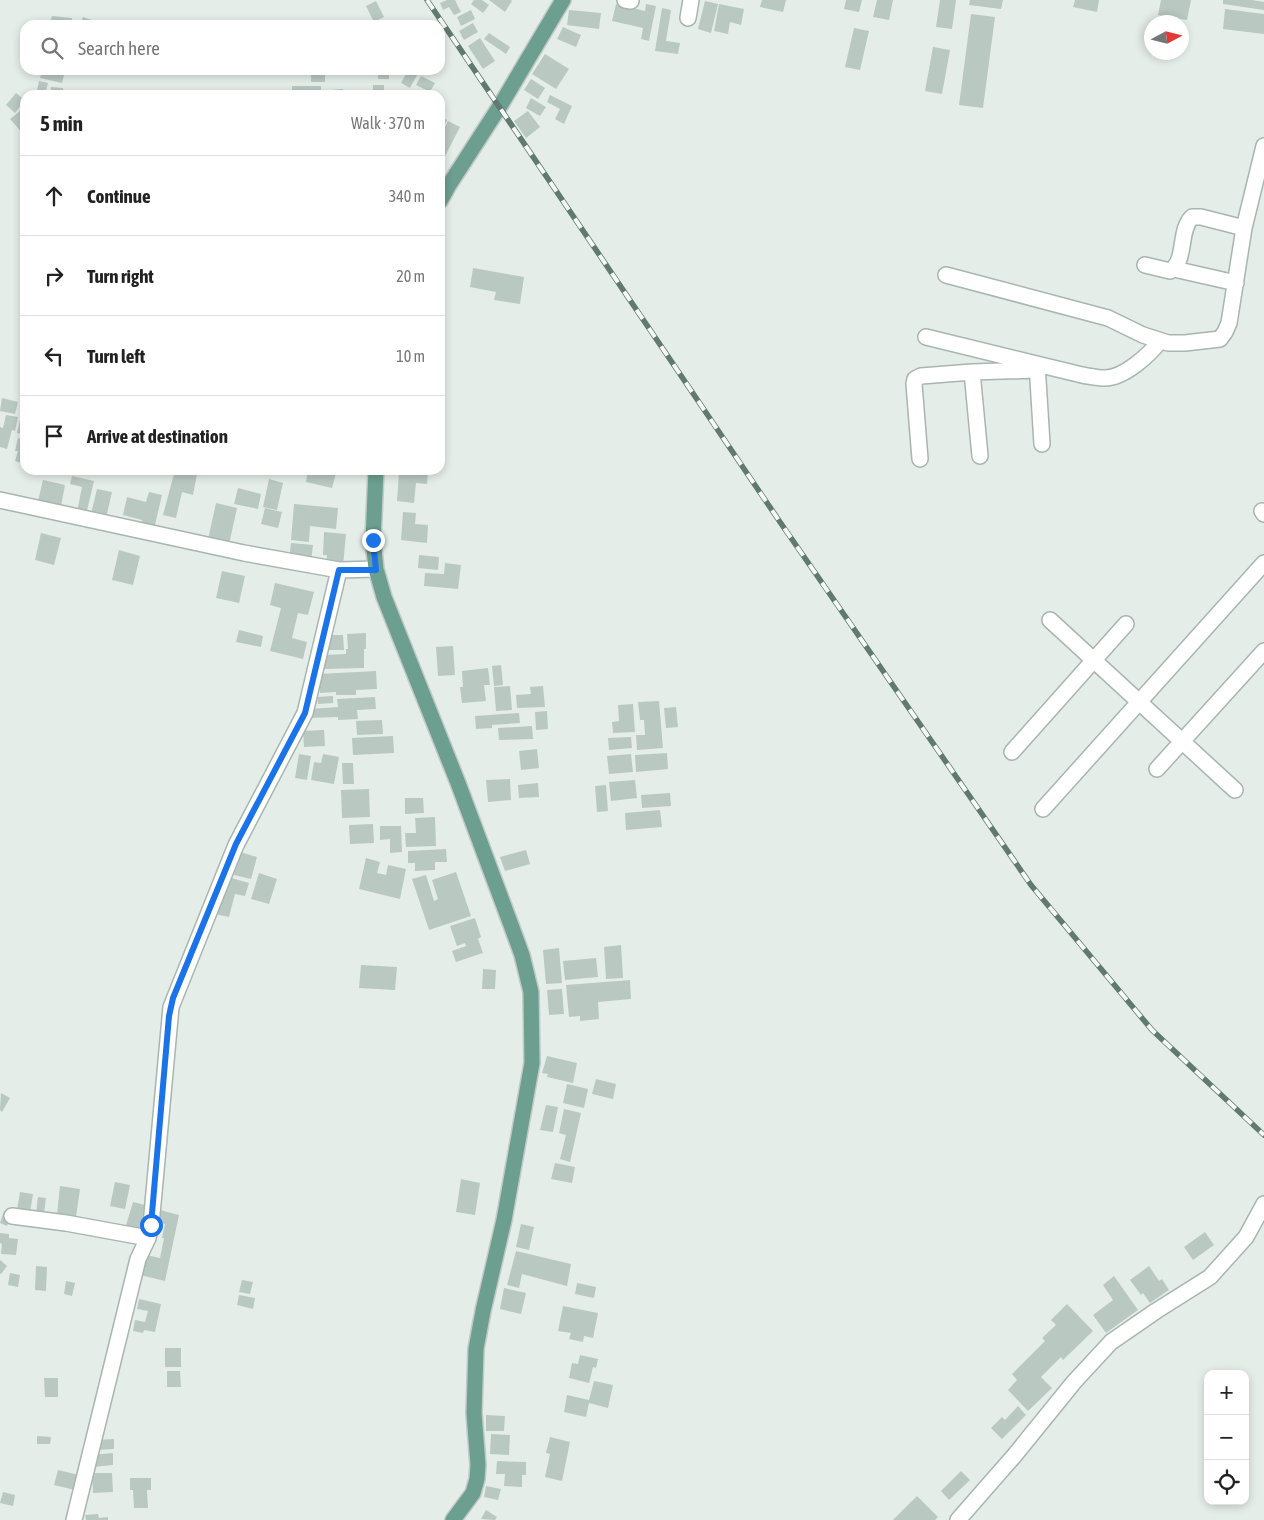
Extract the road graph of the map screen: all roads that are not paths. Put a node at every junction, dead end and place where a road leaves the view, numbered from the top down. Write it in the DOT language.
graph roads {
  1 [pos="563,0"];
  2 [pos="692,0"];
  3 [pos="688,18"];
  4 [pos="1264,146"];
  5 [pos="445,190"];
  6 [pos="1244,228"];
  7 [pos="1145,266"];
  8 [pos="1174,269"];
  9 [pos="946,275"];
  10 [pos="1236,283"];
  11 [pos="926,337"];
  12 [pos="1160,341"];
  13 [pos="1037,367"];
  14 [pos="972,372"];
  15 [pos="1042,444"];
  16 [pos="980,456"];
  17 [pos="920,459"];
  18 [pos="376,475"];
  19 [pos="0,500"];
  20 [pos="1264,563"];
  21 [pos="339,570"];
  22 [pos="376,570"];
  23 [pos="1050,620"];
  24 [pos="1126,624"];
  25 [pos="1264,651"];
  26 [pos="1093,660"];
  27 [pos="1138,701"];
  28 [pos="1182,741"];
  29 [pos="1012,752"];
  30 [pos="1157,769"];
  31 [pos="1235,790"];
  32 [pos="1043,809"];
  33 [pos="1264,1204"];
  34 [pos="12,1216"];
  35 [pos="148,1238"];
  36 [pos="74,1520"];
  37 [pos="453,1520"];
  38 [pos="958,1520"];
  1 -- 5 [label="main road"];
  2 -- 3 [label="street"];
  4 -- 6 [label="street"];
  6 -- 8 [label="street"];
  6 -- 10 [label="street"];
  7 -- 8 [label="street"];
  8 -- 10 [label="street"];
  9 -- 12 [label="street"];
  10 -- 12 [label="street"];
  11 -- 13 [label="street"];
  12 -- 13 [label="street"];
  13 -- 14 [label="street"];
  13 -- 15 [label="street"];
  14 -- 16 [label="street"];
  14 -- 17 [label="street"];
  18 -- 22 [label="main road"];
  19 -- 21 [label="street"];
  20 -- 27 [label="street"];
  21 -- 22 [label="street"];
  21 -- 35 [label="street"];
  22 -- 37 [label="main road"];
  23 -- 26 [label="street"];
  24 -- 26 [label="street"];
  25 -- 28 [label="street"];
  26 -- 27 [label="street"];
  26 -- 29 [label="street"];
  27 -- 28 [label="street"];
  27 -- 32 [label="street"];
  28 -- 30 [label="street"];
  28 -- 31 [label="street"];
  33 -- 38 [label="street"];
  34 -- 35 [label="street"];
  35 -- 36 [label="street"];
}
